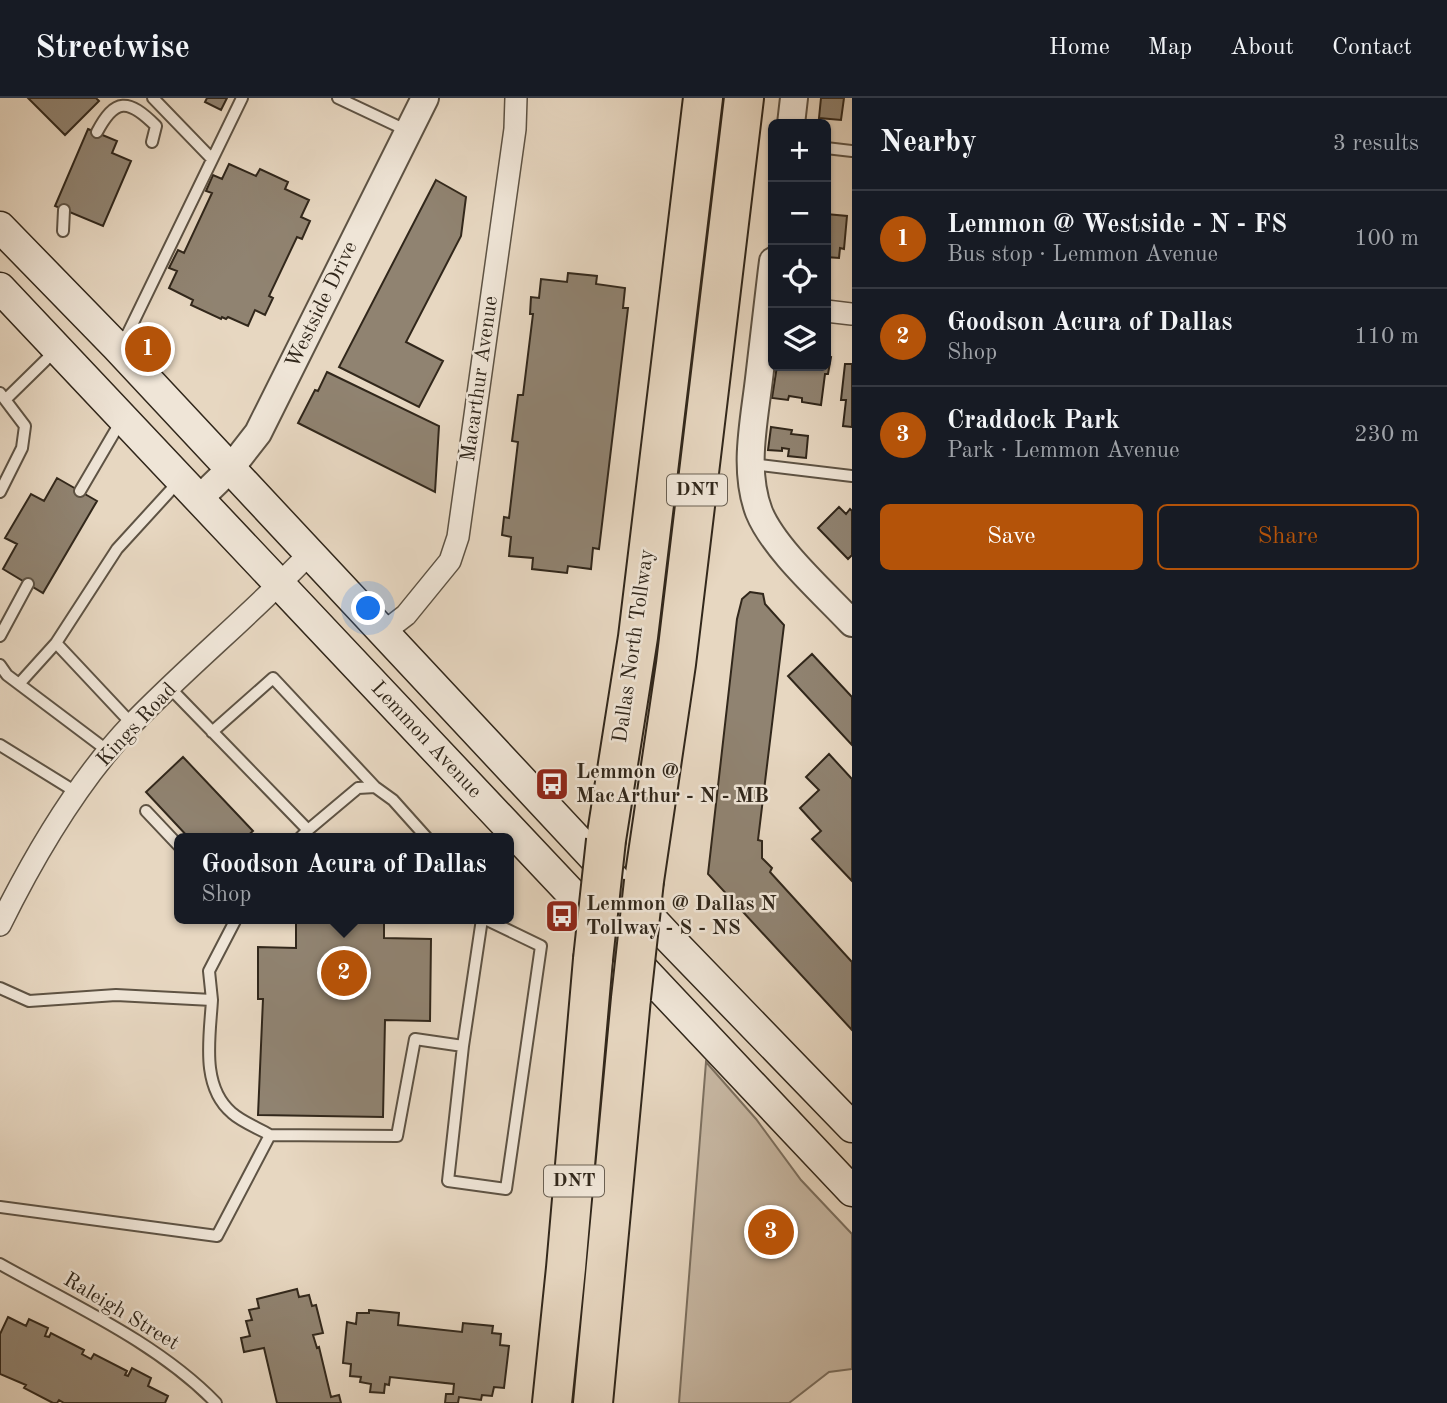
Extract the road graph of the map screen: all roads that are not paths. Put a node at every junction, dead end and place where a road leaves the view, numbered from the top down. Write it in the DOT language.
graph roads {
  1 [pos="153,98"];
  2 [pos="242,98"];
  3 [pos="338,98"];
  4 [pos="425,98"];
  5 [pos="516,98"];
  6 [pos="703,98"];
  7 [pos="744,98"];
  8 [pos="794,98"];
  9 [pos="792,119"];
  10 [pos="408,131"];
  11 [pos="97,132"];
  12 [pos="152,142"];
  13 [pos="831,149"];
  14 [pos="852,151"];
  15 [pos="212,159"];
  16 [pos="64,210"];
  17 [pos="0,228"];
  18 [pos="63,231"];
  19 [pos="0,288"];
  20 [pos="771,308"];
  21 [pos="831,312"];
  22 [pos="852,314"];
  23 [pos="90,320"];
  24 [pos="116,346"];
  25 [pos="57,349"];
  26 [pos="3,396"];
  27 [pos="122,417"];
  28 [pos="751,464"];
  29 [pos="230,468"];
  30 [pos="852,477"];
  31 [pos="190,489"];
  32 [pos="80,491"];
  33 [pos="0,492"];
  34 [pos="310,553"];
  35 [pos="29,584"];
  36 [pos="280,585"];
  37 [pos="852,623"];
  38 [pos="384,632"];
  39 [pos="0,636"];
  40 [pos="57,643"];
  41 [pos="0,665"];
  42 [pos="19,684"];
  43 [pos="170,688"];
  44 [pos="132,723"];
  45 [pos="212,732"];
  46 [pos="0,745"];
  47 [pos="108,751"];
  48 [pos="375,787"];
  49 [pos="76,792"];
  50 [pos="549,809"];
  51 [pos="146,811"];
  52 [pos="303,833"];
  53 [pos="305,833"];
  54 [pos="423,833"];
  55 [pos="508,833"];
  56 [pos="514,834"];
  57 [pos="514,839"];
  58 [pos="174,841"];
  59 [pos="233,924"];
  60 [pos="483,924"];
  61 [pos="495,924"];
  62 [pos="0,925"];
  63 [pos="0,988"];
  64 [pos="212,1000"];
  65 [pos="463,1046"];
  66 [pos="852,1127"];
  67 [pos="270,1135"];
  68 [pos="852,1191"];
  69 [pos="0,1207"];
  70 [pos="0,1264"];
  71 [pos="216,1403"];
  72 [pos="552,1403"];
  73 [pos="593,1403"];
  1 -- 15 [label="lane"];
  2 -- 15 [label="lane"];
  3 -- 10 [label="lane"];
  4 -- 10 [label="street, Westside Drive"];
  5 -- 38 [label="street, Macarthur Avenue"];
  6 -- 72 [label="highway, Dallas North Tollway / DNT, bridge"];
  7 -- 73 [label="highway, Dallas North Tollway / DNT, bridge"];
  8 -- 9 [label="street"];
  10 -- 29 [label="street, Westside Drive"];
  11 -- 12 [label="lane"];
  13 -- 14 [label="lane"];
  15 -- 24 [label="lane"];
  16 -- 18 [label="lane"];
  17 -- 23 [label="main road, Lemmon Avenue"];
  19 -- 25 [label="main road, Lemmon Avenue"];
  20 -- 28 [label="street"];
  21 -- 22 [label="street"];
  23 -- 24 [label="main road, Lemmon Avenue"];
  23 -- 25 [label="main road"];
  24 -- 29 [label="main road, Lemmon Avenue"];
  25 -- 26 [label="lane"];
  25 -- 27 [label="main road, Lemmon Avenue"];
  26 -- 33 [label="lane"];
  27 -- 31 [label="main road, Lemmon Avenue"];
  27 -- 32 [label="lane"];
  28 -- 30 [label="lane"];
  28 -- 37 [label="street"];
  29 -- 31 [label="street, Westside Drive"];
  29 -- 34 [label="main road, Lemmon Avenue"];
  31 -- 36 [label="main road, Lemmon Avenue"];
  31 -- 40 [label="lane"];
  34 -- 36 [label="street, Kings Road"];
  34 -- 38 [label="main road, Lemmon Avenue"];
  35 -- 39 [label="lane"];
  36 -- 43 [label="street, Kings Road"];
  36 -- 55 [label="main road, Lemmon Avenue"];
  38 -- 50 [label="main road, Lemmon Avenue"];
  40 -- 42 [label="lane"];
  40 -- 44 [label="lane"];
  41 -- 42 [label="lane"];
  42 -- 47 [label="lane"];
  43 -- 44 [label="street, Kings Road"];
  43 -- 45 [label="lane"];
  44 -- 47 [label="street, Kings Road"];
  45 -- 48 [label="lane"];
  45 -- 52 [label="lane"];
  46 -- 49 [label="lane"];
  47 -- 49 [label="street, Kings Road"];
  48 -- 53 [label="lane"];
  48 -- 54 [label="lane"];
  49 -- 62 [label="street, Kings Road"];
  50 -- 56 [label="main road"];
  50 -- 66 [label="main road, Lemmon Avenue"];
  51 -- 58 [label="lane"];
  57 -- 68 [label="main road, Lemmon Avenue"];
  59 -- 64 [label="lane"];
  60 -- 65 [label="lane"];
  61 -- 65 [label="lane"];
  63 -- 64 [label="lane"];
  64 -- 67 [label="lane"];
  65 -- 67 [label="lane"];
  67 -- 69 [label="lane"];
  70 -- 71 [label="lane, Raleigh Street"];
}
